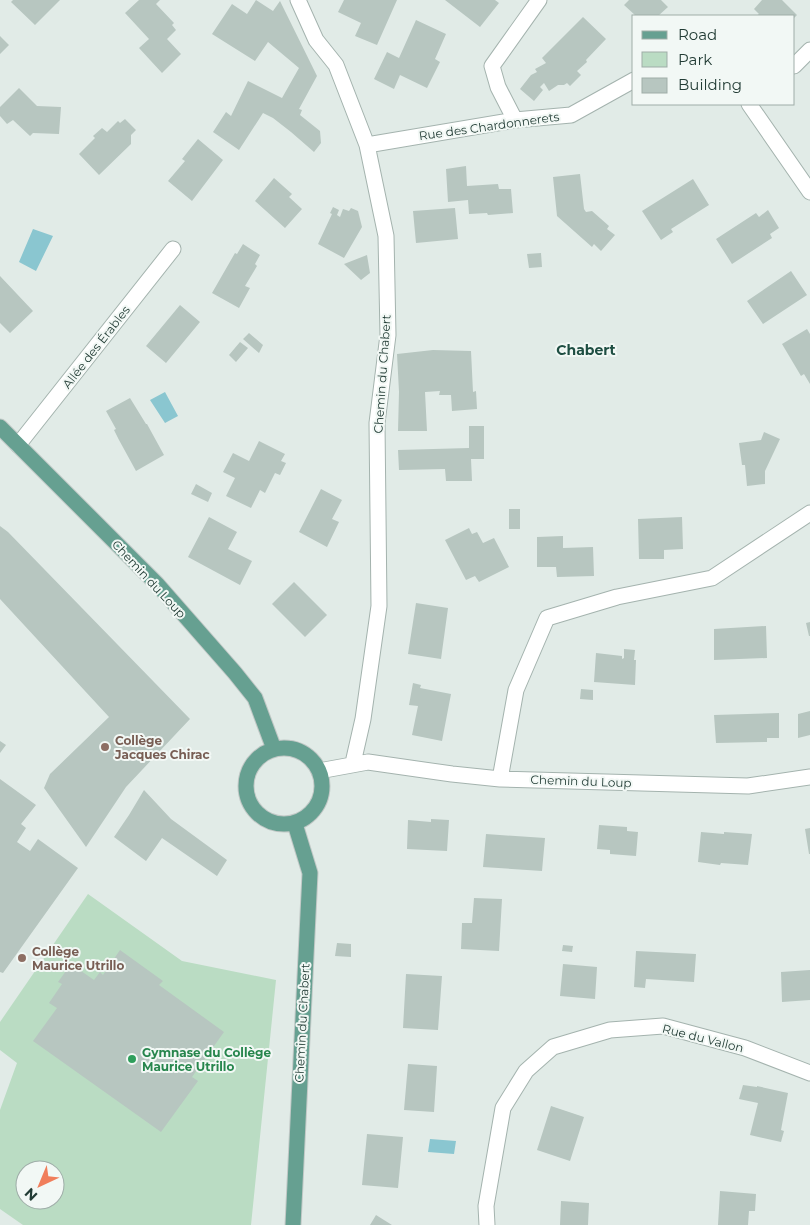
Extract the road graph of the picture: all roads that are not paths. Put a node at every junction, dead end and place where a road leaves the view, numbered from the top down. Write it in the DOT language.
graph roads {
  1 [pos="298,0"];
  2 [pos="539,0"];
  3 [pos="810,50"];
  4 [pos="795,65"];
  5 [pos="632,81"];
  6 [pos="753,105"];
  7 [pos="515,120"];
  8 [pos="367,145"];
  9 [pos="810,192"];
  10 [pos="173,248"];
  11 [pos="0,427"];
  12 [pos="18,445"];
  13 [pos="810,513"];
  14 [pos="274,749"];
  15 [pos="353,764"];
  16 [pos="319,771"];
  17 [pos="810,776"];
  18 [pos="500,779"];
  19 [pos="295,824"];
  20 [pos="810,1073"];
  21 [pos="293,1225"];
  22 [pos="487,1225"];
  1 -- 8 [label="street, Chemin du Chabert"];
  2 -- 7 [label="street"];
  3 -- 4 [label="street"];
  5 -- 7 [label="street, Rue des Chardonnerets"];
  6 -- 9 [label="street"];
  7 -- 8 [label="street, Rue des Chardonnerets"];
  8 -- 15 [label="street, Chemin du Chabert"];
  10 -- 12 [label="street, Allée des Érables"];
  11 -- 12 [label="main road, Chemin du Loup"];
  12 -- 14 [label="main road, Chemin du Loup"];
  13 -- 18 [label="street"];
  14 -- 16 [label="main road"];
  14 -- 19 [label="main road"];
  15 -- 16 [label="street, Chemin du Loup"];
  15 -- 18 [label="street, Chemin du Loup"];
  16 -- 19 [label="main road"];
  17 -- 18 [label="street, Chemin du Loup"];
  19 -- 21 [label="main road, Chemin du Chabert"];
  20 -- 22 [label="street, Rue du Vallon"];
}
